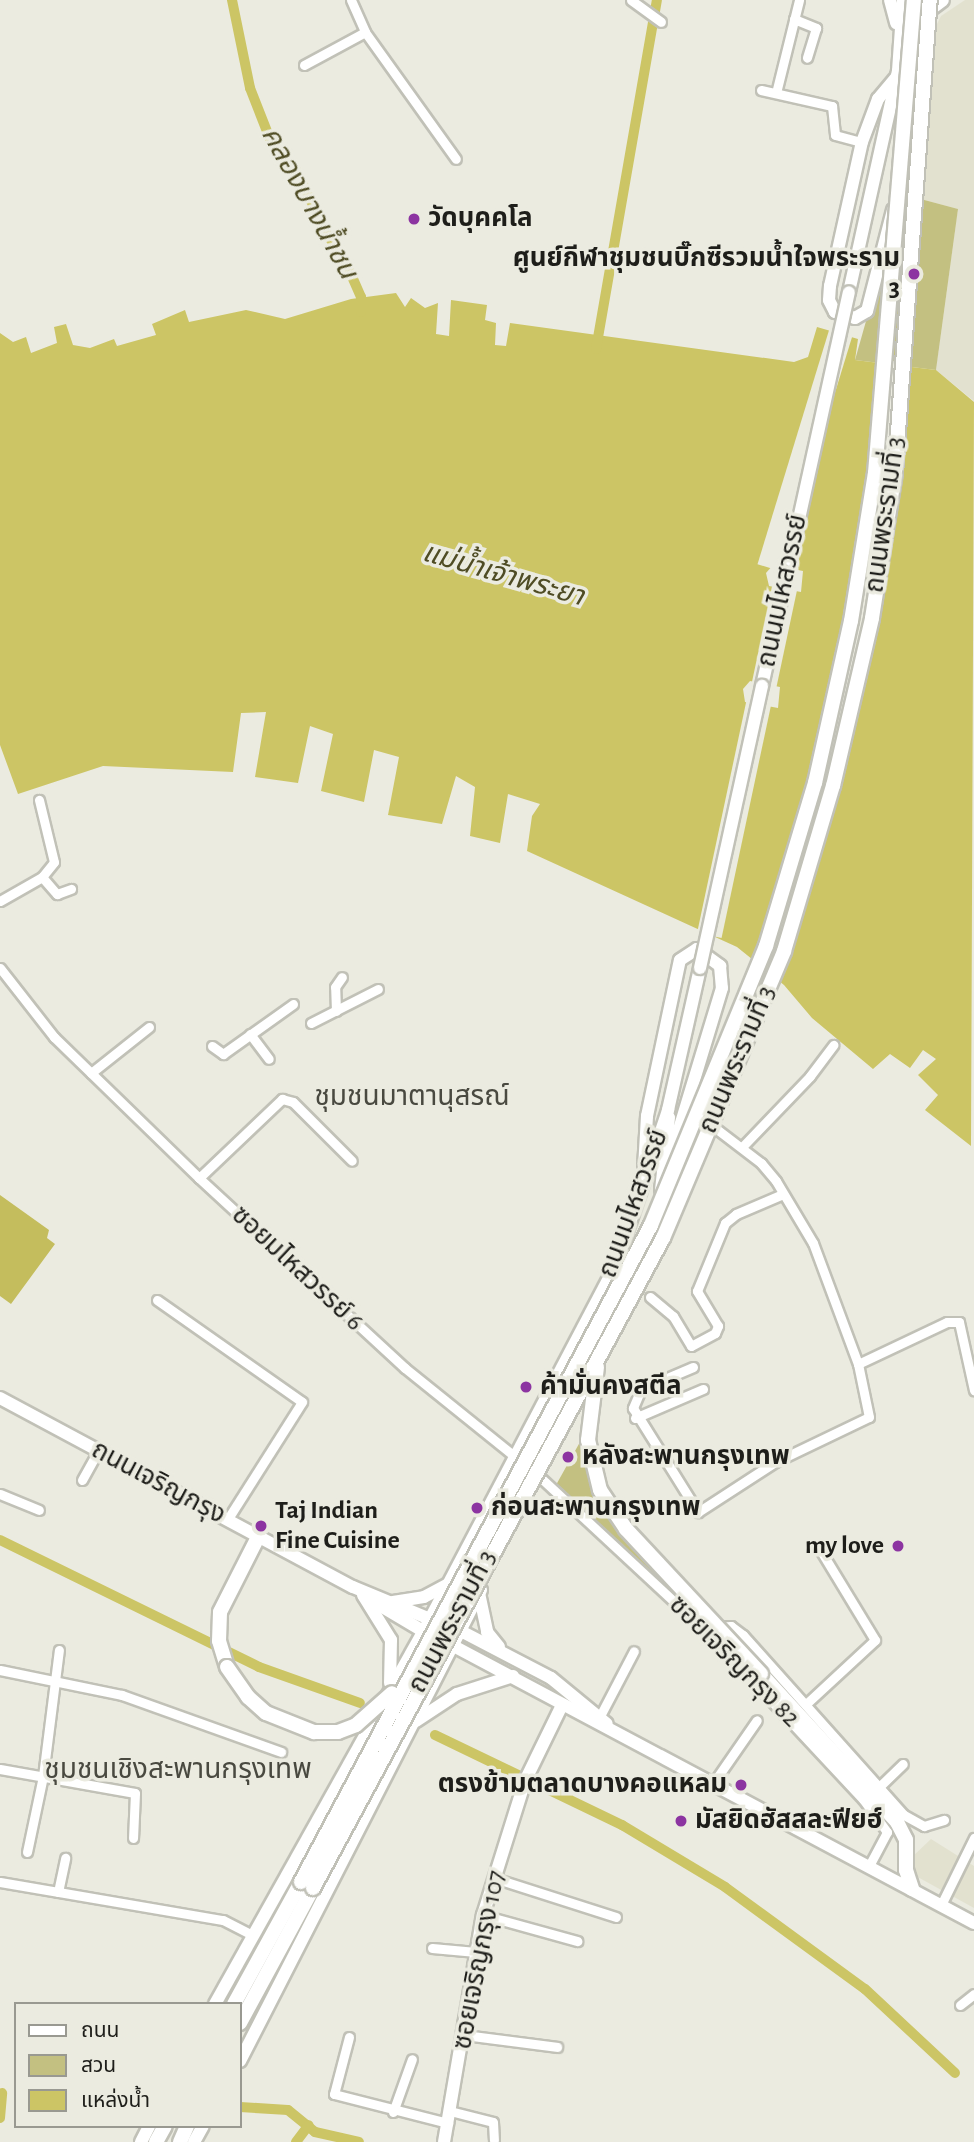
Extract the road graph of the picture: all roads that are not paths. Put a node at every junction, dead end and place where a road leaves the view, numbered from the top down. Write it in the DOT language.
graph roads {
  1 [pos="351,0"];
  2 [pos="631,0"];
  3 [pos="799,0"];
  4 [pos="890,0"];
  5 [pos="903,0"];
  6 [pos="914,0"];
  7 [pos="943,0"];
  8 [pos="929,4"];
  9 [pos="794,19"];
  10 [pos="661,22"];
  11 [pos="898,30"];
  12 [pos="365,32"];
  13 [pos="915,41"];
  14 [pos="807,58"];
  15 [pos="304,65"];
  16 [pos="898,74"];
  17 [pos="761,90"];
  18 [pos="776,93"];
  19 [pos="862,142"];
  20 [pos="456,159"];
  21 [pos="40,800"];
  22 [pos="42,877"];
  23 [pos="71,889"];
  24 [pos="0,901"];
  25 [pos="0,968"];
  26 [pos="342,977"];
  27 [pos="378,989"];
  28 [pos="293,1004"];
  29 [pos="336,1011"];
  30 [pos="311,1023"];
  31 [pos="149,1027"];
  32 [pos="250,1034"];
  33 [pos="833,1045"];
  34 [pos="212,1046"];
  35 [pos="269,1059"];
  36 [pos="90,1073"];
  37 [pos="688,1108"];
  38 [pos="668,1110"];
  39 [pos="742,1147"];
  40 [pos="352,1161"];
  41 [pos="665,1173"];
  42 [pos="198,1178"];
  43 [pos="644,1180"];
  44 [pos="783,1194"];
  45 [pos="650,1297"];
  46 [pos="157,1300"];
  47 [pos="603,1345"];
  48 [pos="858,1364"];
  49 [pos="693,1367"];
  50 [pos="703,1389"];
  51 [pos="974,1391"];
  52 [pos="0,1398"];
  53 [pos="635,1418"];
  54 [pos="98,1451"];
  55 [pos="513,1455"];
  56 [pos="541,1478"];
  57 [pos="82,1480"];
  58 [pos="0,1494"];
  59 [pos="39,1510"];
  60 [pos="227,1520"];
  61 [pos="258,1537"];
  62 [pos="822,1553"];
  63 [pos="447,1585"];
  64 [pos="358,1591"];
  65 [pos="480,1592"];
  66 [pos="393,1602"];
  67 [pos="430,1619"];
  68 [pos="461,1630"];
  69 [pos="423,1632"];
  70 [pos="708,1632"];
  71 [pos="454,1645"];
  72 [pos="59,1650"];
  73 [pos="501,1650"];
  74 [pos="634,1651"];
  75 [pos="0,1670"];
  76 [pos="411,1671"];
  77 [pos="513,1676"];
  78 [pos="56,1678"];
  79 [pos="390,1687"];
  80 [pos="806,1704"];
  81 [pos="562,1705"];
  82 [pos="604,1720"];
  83 [pos="757,1720"];
  84 [pos="413,1723"];
  85 [pos="358,1748"];
  86 [pos="281,1752"];
  87 [pos="903,1764"];
  88 [pos="0,1769"];
  89 [pos="389,1770"];
  90 [pos="43,1776"];
  91 [pos="714,1782"];
  92 [pos="879,1787"];
  93 [pos="944,1820"];
  94 [pos="132,1838"];
  95 [pos="974,1838"];
  96 [pos="27,1852"];
  97 [pos="65,1858"];
  98 [pos="869,1866"];
  99 [pos="494,1878"];
  100 [pos="0,1882"];
  101 [pos="307,1885"];
  102 [pos="912,1889"];
  103 [pos="58,1892"];
  104 [pos="942,1905"];
  105 [pos="483,1915"];
  106 [pos="616,1917"];
  107 [pos="974,1923"];
  108 [pos="253,1935"];
  109 [pos="577,1941"];
  110 [pos="432,1948"];
  111 [pos="476,1952"];
  112 [pos="974,1994"];
  113 [pos="216,2002"];
  114 [pos="235,2002"];
  115 [pos="960,2005"];
  116 [pos="242,2019"];
  117 [pos="465,2035"];
  118 [pos="349,2037"];
  119 [pos="557,2048"];
  120 [pos="242,2057"];
  121 [pos="412,2059"];
  122 [pos="393,2112"];
  123 [pos="449,2117"];
  124 [pos="494,2140"];
  125 [pos="444,2142"];
  1 -- 12 [label="street"];
  2 -- 10 [label="street"];
  3 -- 9 [label="street"];
  4 -- 11 [label="main road"];
  5 -- 11 [label="main road, ถนนมไหสวรรย์"];
  6 -- 76 [label="main road, ถนนพระรามที่ 3, bridge"];
  7 -- 8 [label="main road"];
  8 -- 13 [label="main road, ถนนมไหสวรรย์"];
  8 -- 47 [label="main road, ถนนพระรามที่ 3, bridge"];
  9 -- 14 [label="street"];
  9 -- 18 [label="street"];
  11 -- 16 [label="main road, ถนนมไหสวรรย์"];
  12 -- 15 [label="street"];
  12 -- 20 [label="street"];
  13 -- 16 [label="main road, ถนนมไหสวรรย์"];
  13 -- 19 [label="main road"];
  16 -- 19 [label="main road"];
  16 -- 38 [label="main road, ถนนมไหสวรรย์, bridge"];
  17 -- 18 [label="street"];
  18 -- 19 [label="street"];
  21 -- 22 [label="street"];
  22 -- 23 [label="street"];
  22 -- 24 [label="street"];
  25 -- 36 [label="street, ซอยมไหสวรรย์ 6"];
  26 -- 29 [label="street"];
  27 -- 29 [label="street"];
  28 -- 32 [label="street"];
  29 -- 30 [label="street"];
  31 -- 36 [label="street"];
  32 -- 34 [label="street"];
  32 -- 35 [label="street"];
  33 -- 39 [label="street"];
  36 -- 42 [label="street, ซอยมไหสวรรย์ 6"];
  37 -- 39 [label="street"];
  37 -- 41 [label="main road"];
  37 -- 43 [label="main road"];
  38 -- 41 [label="main road, ถนนมไหสวรรย์"];
  38 -- 43 [label="main road, ถนนมไหสวรรย์"];
  39 -- 44 [label="street"];
  40 -- 42 [label="street"];
  41 -- 56 [label="main road, ถนนมไหสวรรย์"];
  42 -- 55 [label="street, ซอยมไหสวรรย์ 6"];
  43 -- 55 [label="main road, ถนนมไหสวรรย์"];
  44 -- 45 [label="street"];
  44 -- 48 [label="street"];
  46 -- 60 [label="street"];
  47 -- 101 [label="main road, ถนนพระรามที่ 3, bridge"];
  47 -- 102 [label="main road, bridge"];
  48 -- 51 [label="street"];
  48 -- 53 [label="street"];
  49 -- 53 [label="street"];
  50 -- 53 [label="street"];
  52 -- 54 [label="main road, ถนนเจริญกรุง"];
  54 -- 57 [label="street"];
  54 -- 60 [label="main road, ถนนเจริญกรุง"];
  55 -- 63 [label="main road, ถนนมไหสวรรย์"];
  56 -- 65 [label="main road, ถนนมไหสวรรย์"];
  56 -- 70 [label="street, ซอยเจริญกรุง 82"];
  58 -- 59 [label="street"];
  60 -- 61 [label="main road, ถนนเจริญกรุง"];
  61 -- 64 [label="main road, ถนนเจริญกรุง"];
  61 -- 76 [label="main road, bridge"];
  62 -- 80 [label="street"];
  63 -- 66 [label="main road"];
  63 -- 67 [label="main road, ถนนมไหสวรรย์"];
  64 -- 66 [label="main road, ถนนเจริญกรุง"];
  64 -- 69 [label="main road, ถนนเจริญกรุง"];
  64 -- 79 [label="main road"];
  65 -- 68 [label="main road, ถนนมไหสวรรย์"];
  65 -- 73 [label="main road"];
  66 -- 67 [label="main road, ถนนเจริญกรุง"];
  67 -- 68 [label="main road, ถนนเจริญกรุง"];
  67 -- 69 [label="main road, ถนนมไหสวรรย์"];
  68 -- 71 [label="main road, ถนนมไหสวรรย์"];
  68 -- 73 [label="main road, ถนนเจริญกรุง"];
  69 -- 71 [label="main road, ถนนเจริญกรุง"];
  69 -- 79 [label="main road, ถนนพระรามที่ 3"];
  70 -- 80 [label="street"];
  70 -- 98 [label="street, ซอยเจริญกรุง 82"];
  71 -- 77 [label="main road, ถนนเจริญกรุง"];
  71 -- 84 [label="main road, ถนนพระรามที่ 3"];
  72 -- 78 [label="street"];
  73 -- 82 [label="main road, ถนนเจริญกรุง"];
  74 -- 82 [label="street"];
  75 -- 78 [label="street"];
  76 -- 101 [label="main road, ถนนพระรามที่ 3, bridge"];
  77 -- 81 [label="main road, ถนนเจริญกรุง"];
  77 -- 84 [label="main road"];
  78 -- 86 [label="street"];
  78 -- 90 [label="street"];
  79 -- 85 [label="main road, ถนนพระรามที่ 3"];
  80 -- 92 [label="street"];
  81 -- 82 [label="main road, ถนนเจริญกรุง"];
  81 -- 99 [label="main road, ซอยเจริญกรุง 107"];
  82 -- 91 [label="main road, ถนนเจริญกรุง"];
  83 -- 91 [label="street"];
  84 -- 89 [label="main road, ถนนพระรามที่ 3"];
  85 -- 89 [label="main road"];
  85 -- 108 [label="main road, ถนนพระรามที่ 3"];
  87 -- 92 [label="street"];
  88 -- 90 [label="street"];
  89 -- 120 [label="main road, ถนนพระรามที่ 3"];
  90 -- 94 [label="street"];
  90 -- 96 [label="street"];
  91 -- 98 [label="main road, ถนนเจริญกรุง"];
  92 -- 93 [label="street"];
  95 -- 104 [label="street"];
  97 -- 103 [label="street"];
  98 -- 102 [label="main road, ถนนเจริญกรุง"];
  99 -- 105 [label="main road, ซอยเจริญกรุง 107"];
  99 -- 106 [label="street"];
  100 -- 103 [label="street"];
  101 -- 114 [label="main road, ถนนพระรามที่ 3"];
  101 -- 116 [label="main road, ถนนพระรามที่ 3"];
  102 -- 104 [label="main road, ถนนเจริญกรุง"];
  103 -- 108 [label="street"];
  104 -- 107 [label="main road, ถนนเจริญกรุง"];
  105 -- 109 [label="street"];
  105 -- 111 [label="main road, ซอยเจริญกรุง 107"];
  108 -- 113 [label="main road, ถนนพระรามที่ 3"];
  110 -- 111 [label="street"];
  111 -- 117 [label="main road, ซอยเจริญกรุง 107"];
  112 -- 115 [label="street"];
  117 -- 119 [label="street"];
  117 -- 123 [label="main road, ซอยเจริญกรุง 107"];
  118 -- 122 [label="street"];
  121 -- 122 [label="street"];
  122 -- 123 [label="street"];
  123 -- 124 [label="street"];
  123 -- 125 [label="main road, ซอยเจริญกรุง 107"];
}
